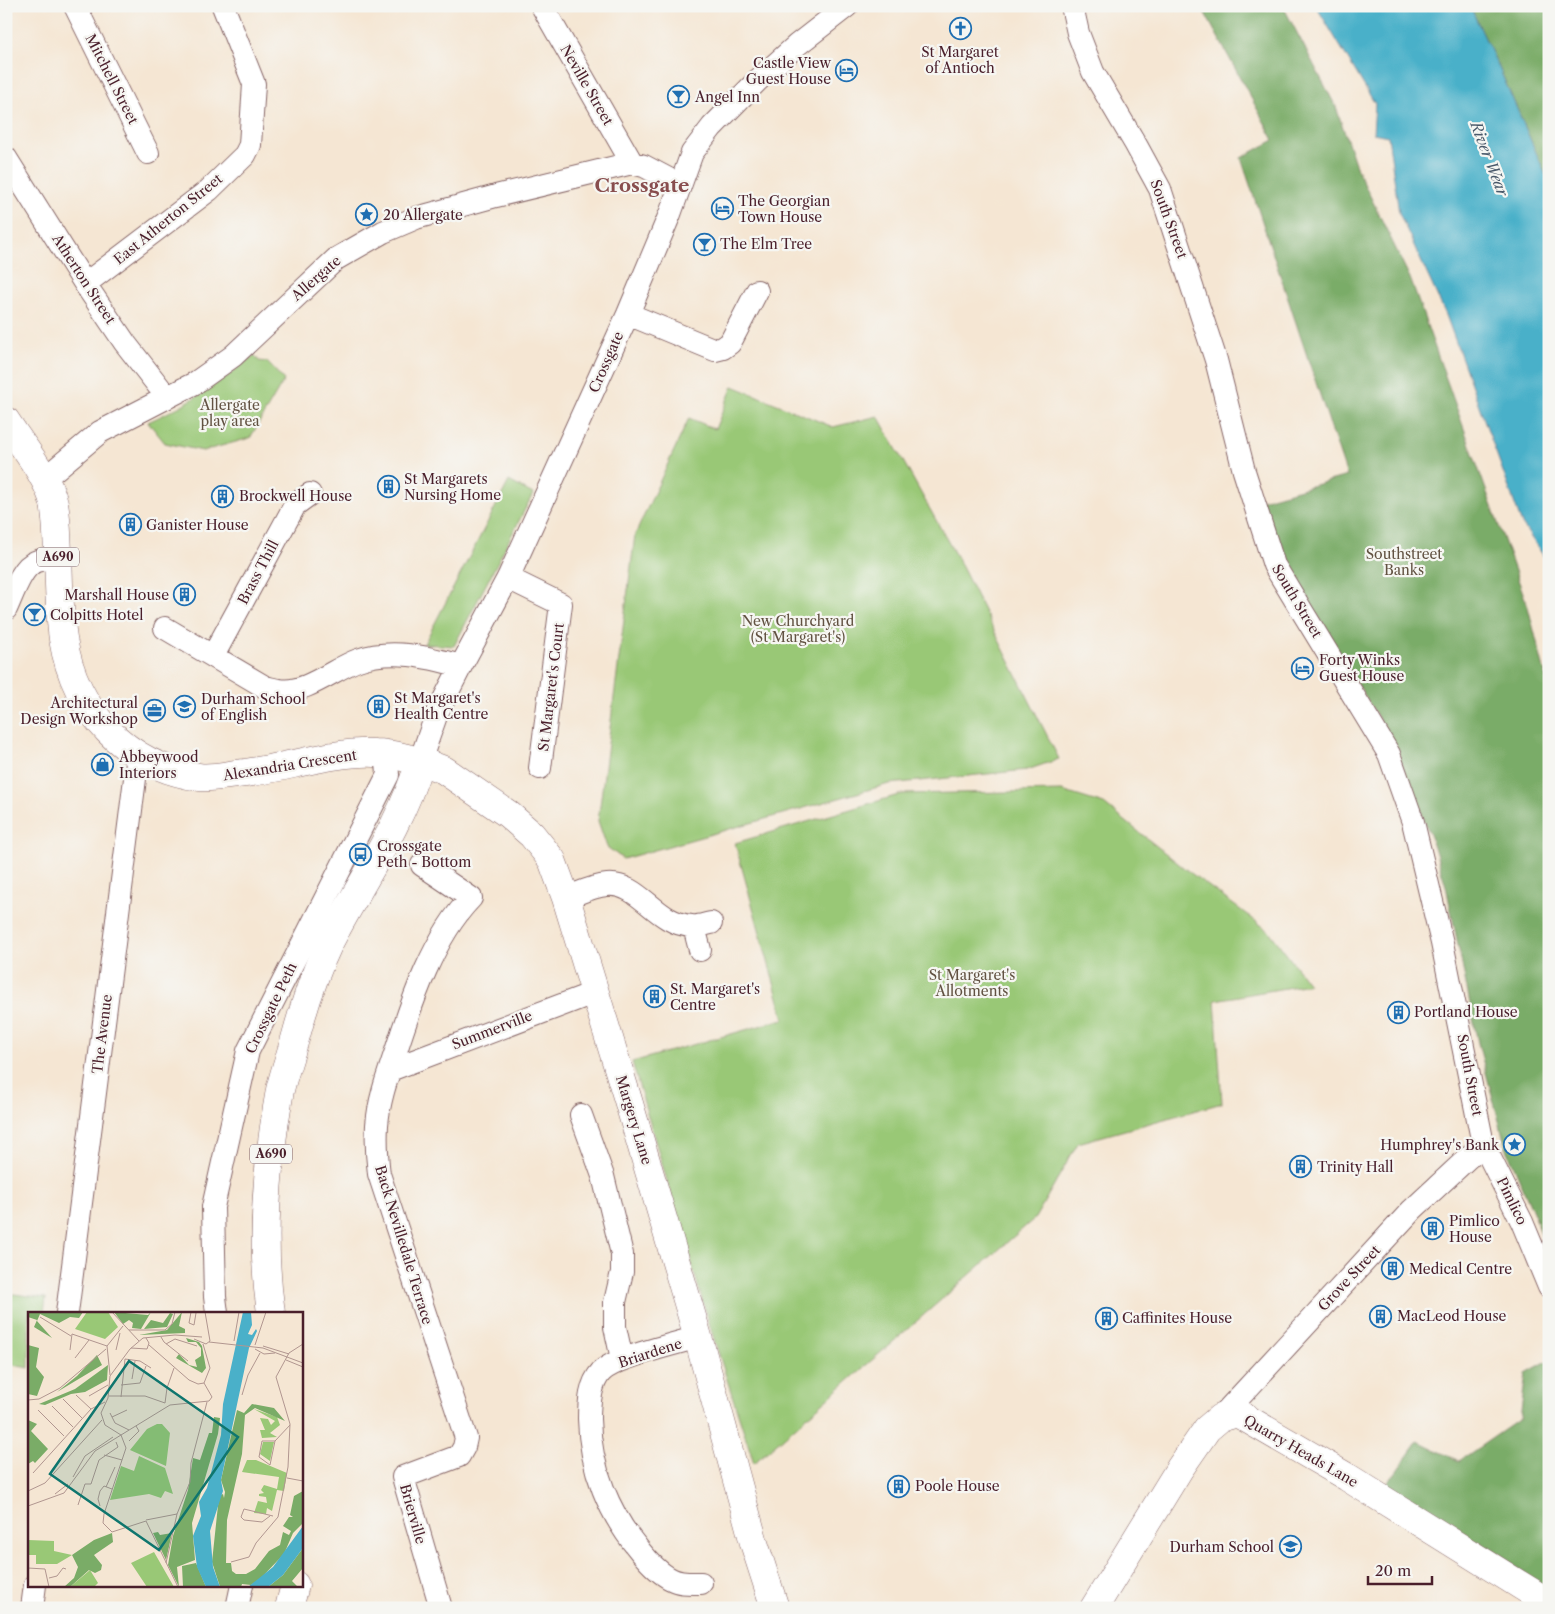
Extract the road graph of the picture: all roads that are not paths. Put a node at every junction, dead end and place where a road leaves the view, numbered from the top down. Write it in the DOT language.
graph roads {
  1 [pos="76,6"];
  2 [pos="223,6"];
  3 [pos="542,6"];
  4 [pos="847,6"];
  5 [pos="1072,6"];
  6 [pos="148,153"];
  7 [pos="6,158"];
  8 [pos="632,163"];
  9 [pos="680,186"];
  10 [pos="85,284"];
  11 [pos="757,291"];
  12 [pos="628,314"];
  13 [pos="167,397"];
  14 [pos="6,421"];
  15 [pos="44,479"];
  16 [pos="310,494"];
  17 [pos="58,556"];
  18 [pos="508,578"];
  19 [pos="6,610"];
  20 [pos="164,628"];
  21 [pos="213,656"];
  22 [pos="461,666"];
  23 [pos="382,753"];
  24 [pos="138,756"];
  25 [pos="420,760"];
  26 [pos="540,768"];
  27 [pos="422,866"];
  28 [pos="566,898"];
  29 [pos="700,950"];
  30 [pos="596,992"];
  31 [pos="390,1070"];
  32 [pos="581,1116"];
  33 [pos="1484,1144"];
  34 [pos="1549,1287"];
  35 [pos="67,1312"];
  36 [pos="217,1312"];
  37 [pos="271,1312"];
  38 [pos="698,1337"];
  39 [pos="622,1360"];
  40 [pos="1220,1418"];
  41 [pos="459,1456"];
  42 [pos="701,1583"];
  43 [pos="35,1586"];
  44 [pos="242,1586"];
  45 [pos="295,1586"];
  46 [pos="1549,1603"];
  47 [pos="32,1608"];
  48 [pos="237,1608"];
  49 [pos="290,1608"];
  50 [pos="441,1608"];
  51 [pos="775,1608"];
  52 [pos="1094,1608"];
  1 -- 6 [label="street, Mitchell Street"];
  2 -- 10 [label="street, East Atherton Street"];
  3 -- 8 [label="street, Neville Street"];
  4 -- 9 [label="street, Crossgate"];
  5 -- 33 [label="street, South Street"];
  7 -- 10 [label="street, Atherton Street"];
  8 -- 9 [label="street"];
  8 -- 13 [label="street, Allergate"];
  9 -- 12 [label="street, Crossgate"];
  10 -- 13 [label="street, Atherton Street"];
  11 -- 12 [label="street"];
  12 -- 18 [label="street, Crossgate"];
  13 -- 15 [label="street, Allergate"];
  14 -- 15 [label="main road, A690"];
  15 -- 17 [label="main road, Alexandria Crescent / A690"];
  16 -- 21 [label="street, Brass Thill"];
  17 -- 19 [label="street"];
  17 -- 24 [label="main road, Alexandria Crescent / A690"];
  18 -- 22 [label="street, Crossgate"];
  18 -- 26 [label="street, St Margaret's Court"];
  20 -- 21 [label="street"];
  21 -- 22 [label="street"];
  22 -- 25 [label="street, Crossgate"];
  23 -- 24 [label="main road, Alexandria Crescent / A690"];
  23 -- 25 [label="main road, Alexandria Crescent / A690"];
  23 -- 36 [label="street, Crossgate Peth"];
  24 -- 35 [label="street, The Avenue"];
  25 -- 28 [label="main road, Margery Lane"];
  25 -- 37 [label="main road, A690"];
  27 -- 31 [label="street, Back Nevilledale Terrace"];
  28 -- 29 [label="street"];
  28 -- 30 [label="main road, Margery Lane"];
  30 -- 31 [label="street, Summerville"];
  30 -- 38 [label="main road, Margery Lane"];
  31 -- 41 [label="street, Back Nevilledale Terrace"];
  32 -- 39 [label="street"];
  33 -- 34 [label="street, Pimlico"];
  33 -- 40 [label="street, Grove Street"];
  38 -- 39 [label="street, Briardene"];
  38 -- 51 [label="main road, Margery Lane"];
  39 -- 42 [label="street, Briardene"];
  40 -- 46 [label="main road, Quarry Heads Lane"];
  40 -- 52 [label="main road"];
  41 -- 50 [label="street, Brierville"];
  43 -- 47 [label="street"];
  44 -- 48 [label="street"];
  45 -- 49 [label="main road"];
}
